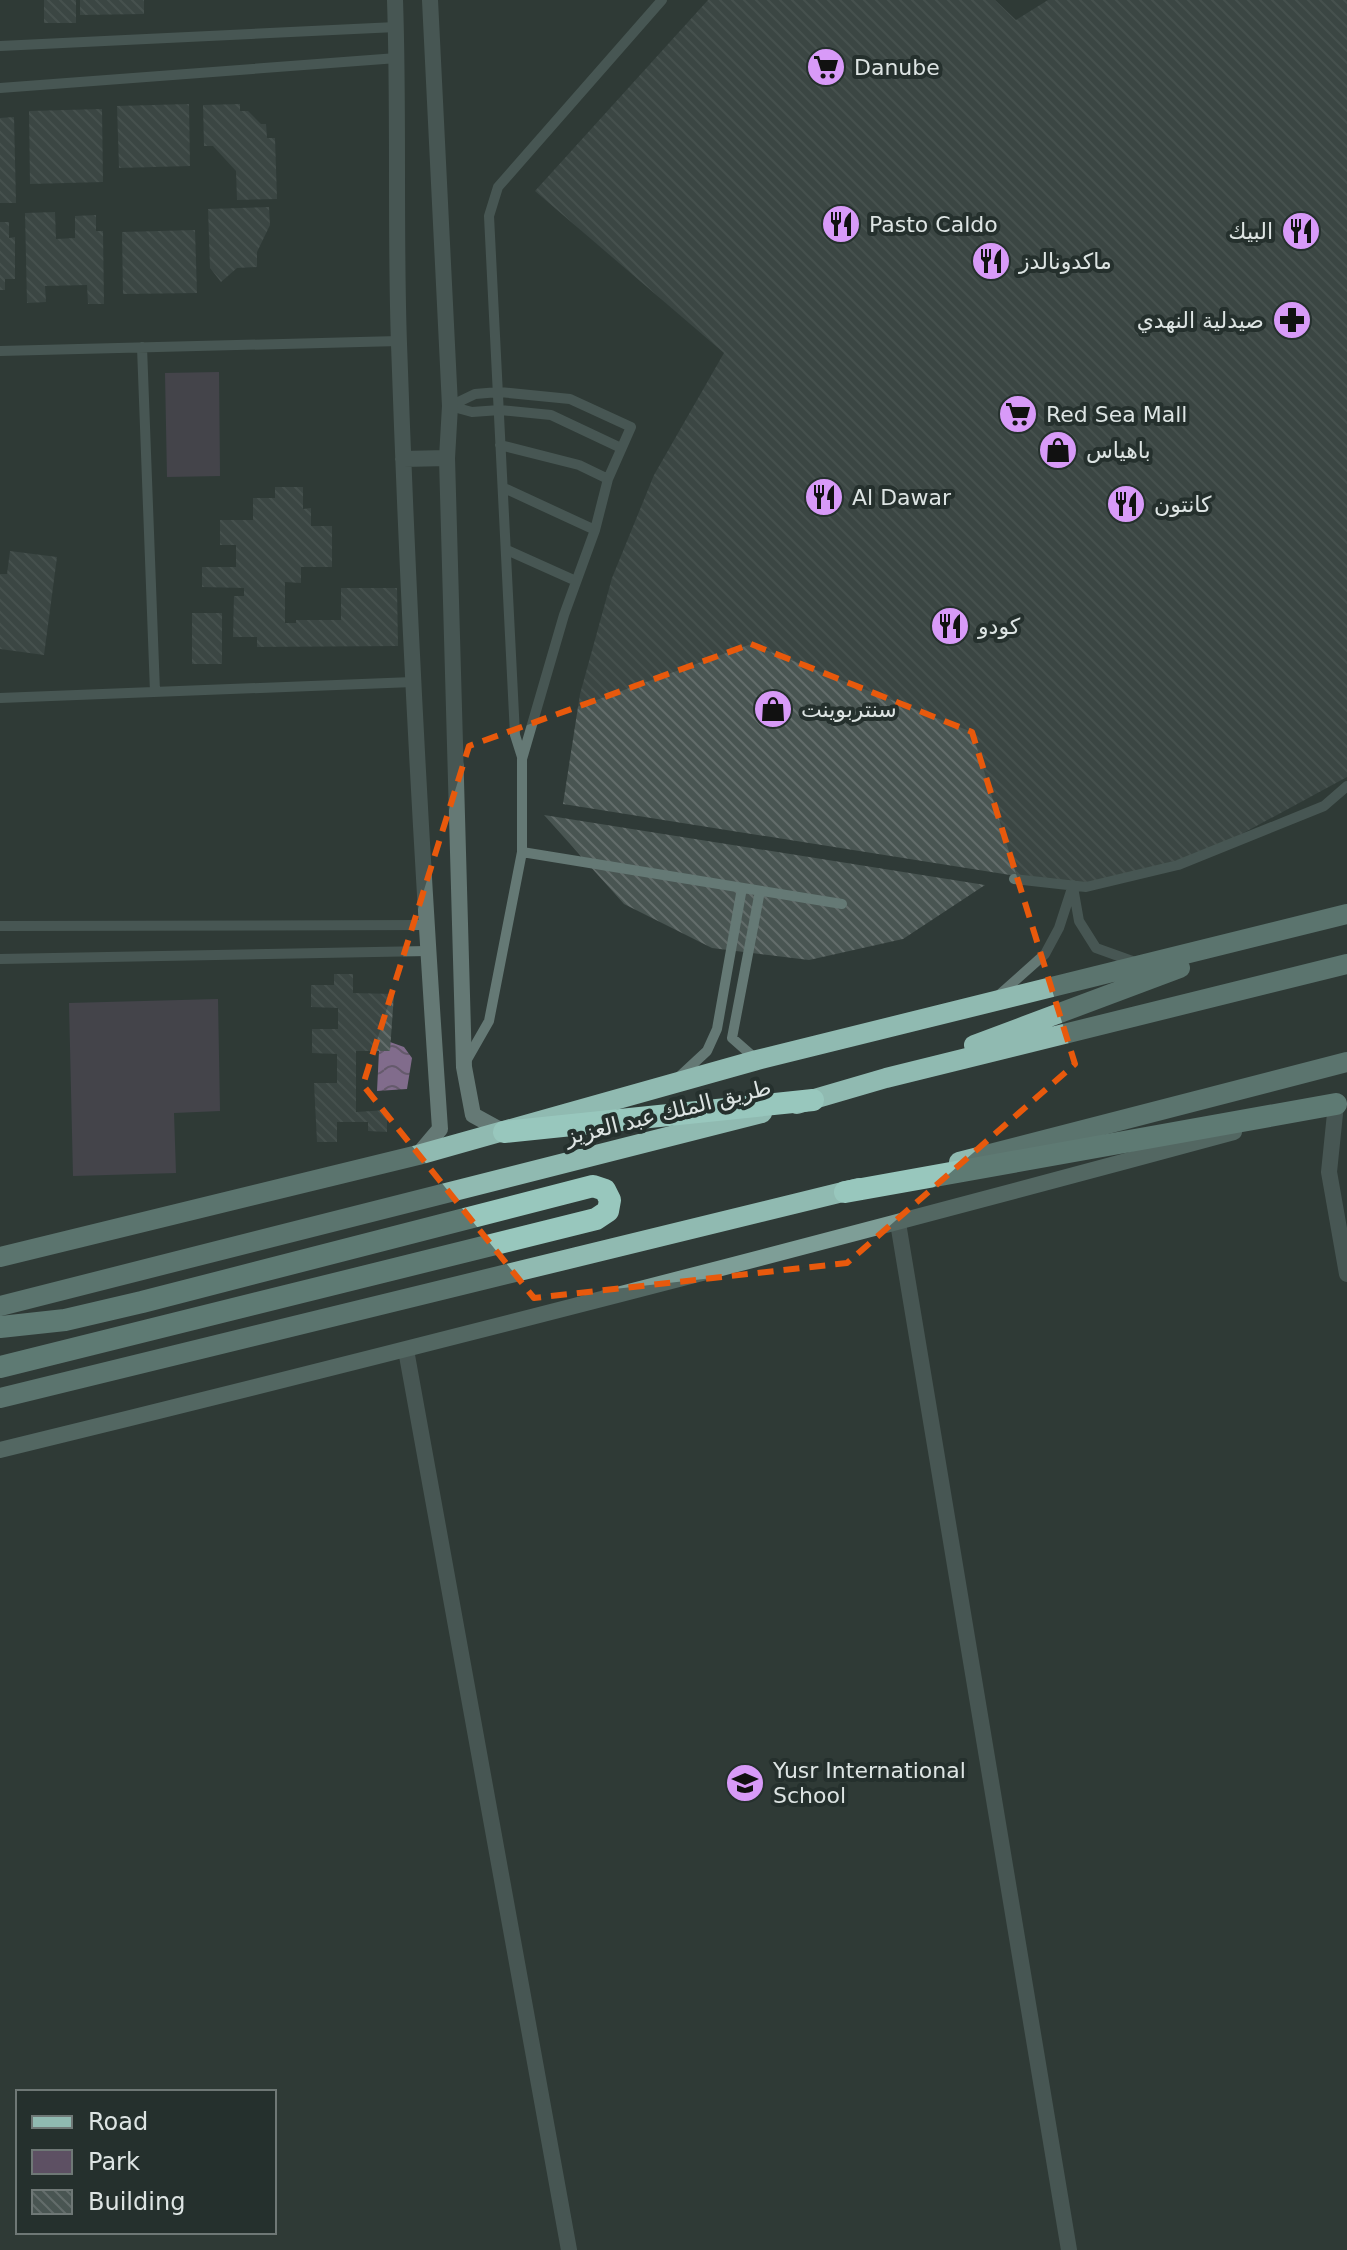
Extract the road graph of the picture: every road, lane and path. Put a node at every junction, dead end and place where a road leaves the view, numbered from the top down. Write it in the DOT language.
graph roads {
  1 [pos="395,0"];
  2 [pos="430,0"];
  3 [pos="662,0"];
  4 [pos="396,27"];
  5 [pos="0,46"];
  6 [pos="397,58"];
  7 [pos="0,88"];
  8 [pos="399,341"];
  9 [pos="142,347"];
  10 [pos="0,351"];
  11 [pos="499,392"];
  12 [pos="450,406"];
  13 [pos="500,410"];
  14 [pos="500,445"];
  15 [pos="621,448"];
  16 [pos="447,458"];
  17 [pos="403,459"];
  18 [pos="608,479"];
  19 [pos="504,488"];
  20 [pos="595,530"];
  21 [pos="507,550"];
  22 [pos="576,581"];
  23 [pos="413,682"];
  24 [pos="155,692"];
  25 [pos="0,698"];
  26 [pos="522,759"];
  27 [pos="1347,786"];
  28 [pos="522,852"];
  29 [pos="1014,879"];
  30 [pos="1073,885"];
  31 [pos="742,888"];
  32 [pos="760,891"];
  33 [pos="842,904"];
  34 [pos="1347,914"];
  35 [pos="426,925"];
  36 [pos="0,926"];
  37 [pos="1266,936"];
  38 [pos="428,951"];
  39 [pos="0,959"];
  40 [pos="1347,964"];
  41 [pos="1144,965"];
  42 [pos="988,1003"];
  43 [pos="757,1060"];
  44 [pos="1347,1062"];
  45 [pos="464,1067"];
  46 [pos="886,1078"];
  47 [pos="672,1083"];
  48 [pos="813,1100"];
  49 [pos="1343,1108"];
  50 [pos="504,1132"];
  51 [pos="418,1155"];
  52 [pos="845,1192"];
  53 [pos="898,1223"];
  54 [pos="0,1257"];
  55 [pos="1347,1274"];
  56 [pos="0,1306"];
  57 [pos="0,1327"];
  58 [pos="406,1350"];
  59 [pos="0,1367"];
  60 [pos="0,1398"];
  61 [pos="0,1450"];
  62 [pos="569,2250"];
  63 [pos="1069,2250"];
  1 -- 4 [label="street"];
  2 -- 12 [label="street"];
  3 -- 11 [label="lane"];
  4 -- 5 [label="lane"];
  4 -- 6 [label="street"];
  6 -- 7 [label="lane"];
  6 -- 8 [label="street"];
  8 -- 9 [label="lane"];
  8 -- 17 [label="street"];
  9 -- 10 [label="lane"];
  9 -- 24 [label="lane"];
  11 -- 12 [label="lane"];
  11 -- 13 [label="lane"];
  11 -- 15 [label="lane"];
  12 -- 13 [label="lane"];
  12 -- 16 [label="street"];
  13 -- 14 [label="lane"];
  13 -- 15 [label="lane"];
  14 -- 18 [label="lane"];
  14 -- 19 [label="lane"];
  15 -- 18 [label="lane"];
  16 -- 17 [label="street"];
  16 -- 45 [label="street"];
  17 -- 23 [label="street"];
  18 -- 20 [label="lane"];
  19 -- 20 [label="lane"];
  19 -- 21 [label="lane"];
  20 -- 22 [label="lane"];
  21 -- 22 [label="lane"];
  21 -- 26 [label="lane"];
  22 -- 26 [label="lane"];
  23 -- 24 [label="lane"];
  23 -- 35 [label="street"];
  24 -- 25 [label="lane"];
  26 -- 28 [label="lane"];
  27 -- 30 [label="lane"];
  28 -- 31 [label="lane"];
  28 -- 45 [label="lane"];
  29 -- 30 [label="lane"];
  30 -- 41 [label="lane"];
  30 -- 42 [label="lane"];
  31 -- 32 [label="lane"];
  31 -- 47 [label="lane"];
  32 -- 33 [label="lane"];
  32 -- 43 [label="lane"];
  34 -- 37 [label="main road"];
  35 -- 36 [label="lane"];
  35 -- 38 [label="street"];
  37 -- 41 [label="main road"];
  37 -- 46 [label="main road"];
  38 -- 39 [label="lane"];
  38 -- 51 [label="street"];
  40 -- 46 [label="main road, طريق الملك عبد العزيز"];
  41 -- 42 [label="main road"];
  42 -- 43 [label="main road"];
  43 -- 47 [label="main road"];
  44 -- 52 [label="main road"];
  45 -- 50 [label="street"];
  46 -- 48 [label="main road, طريق الملك عبد العزيز"];
  47 -- 50 [label="main road"];
  48 -- 50 [label="highway"];
  48 -- 56 [label="main road, طريق الملك عبد العزيز"];
  49 -- 52 [label="highway"];
  49 -- 53 [label="main road"];
  49 -- 55 [label="street"];
  50 -- 51 [label="main road"];
  51 -- 54 [label="main road"];
  52 -- 60 [label="main road"];
  53 -- 58 [label="main road"];
  53 -- 63 [label="street"];
  57 -- 59 [label="highway"];
  58 -- 61 [label="main road"];
  58 -- 62 [label="street"];
}
